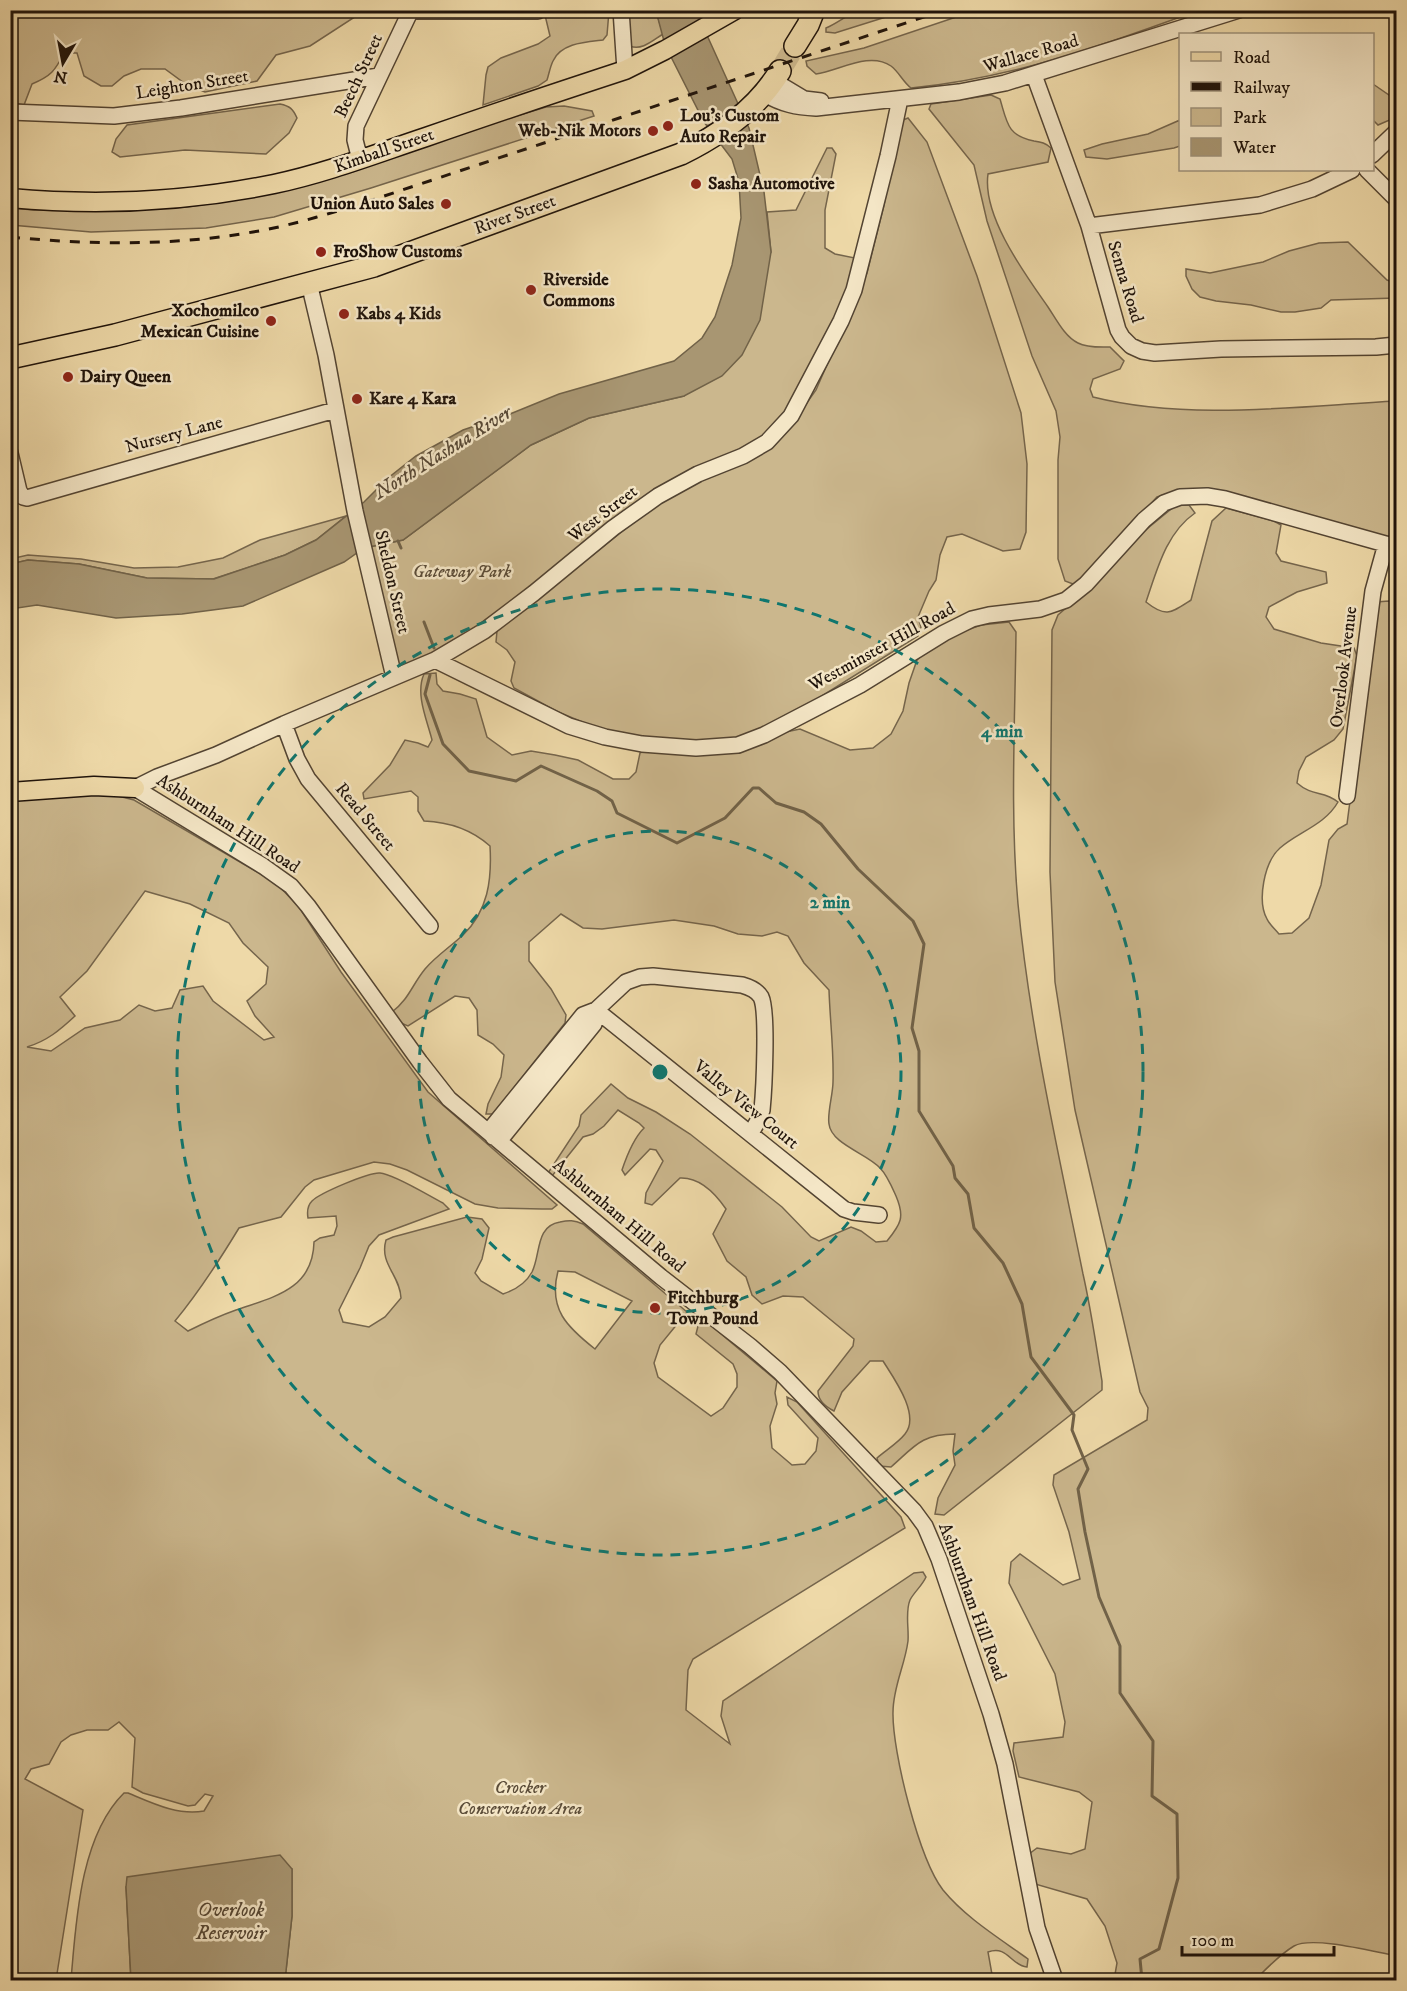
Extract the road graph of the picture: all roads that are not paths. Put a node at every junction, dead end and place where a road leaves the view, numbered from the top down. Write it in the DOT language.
graph roads {
  1 [pos="621,10"];
  2 [pos="735,10"];
  3 [pos="814,10"];
  4 [pos="1239,10"];
  5 [pos="411,11"];
  6 [pos="538,11"];
  7 [pos="795,46"];
  8 [pos="625,70"];
  9 [pos="1034,75"];
  10 [pos="379,76"];
  11 [pos="773,82"];
  12 [pos="900,99"];
  13 [pos="10,111"];
  14 [pos="1396,132"];
  15 [pos="1374,153"];
  16 [pos="360,160"];
  17 [pos="1350,171"];
  18 [pos="1368,171"];
  19 [pos="10,198"];
  20 [pos="1396,199"];
  21 [pos="1089,226"];
  22 [pos="309,283"];
  23 [pos="1396,345"];
  24 [pos="10,358"];
  25 [pos="335,410"];
  26 [pos="10,453"];
  27 [pos="1391,545"];
  28 [pos="435,660"];
  29 [pos="394,677"];
  30 [pos="284,724"];
  31 [pos="135,788"];
  32 [pos="10,792"];
  33 [pos="1347,796"];
  34 [pos="430,926"];
  35 [pos="596,1010"];
  36 [pos="751,1133"];
  37 [pos="494,1137"];
  38 [pos="879,1215"];
  39 [pos="1055,1980"];
  1 -- 8 [label="street"];
  2 -- 8 [label="main road, Kimball Street"];
  3 -- 7 [label="highway"];
  4 -- 9 [label="street, Wallace Road"];
  5 -- 6 [label="street"];
  5 -- 10 [label="street, Beech Street"];
  8 -- 16 [label="main road, Kimball Street"];
  9 -- 12 [label="street, Wallace Road"];
  9 -- 21 [label="street, Senna Road"];
  10 -- 13 [label="street, Leighton Street"];
  10 -- 16 [label="street, Beech Street"];
  11 -- 12 [label="street, Wallace Road"];
  11 -- 22 [label="highway, River Street"];
  12 -- 28 [label="street, West Street"];
  14 -- 15 [label="street"];
  16 -- 19 [label="main road, Kimball Street"];
  17 -- 21 [label="street"];
  18 -- 20 [label="street"];
  21 -- 23 [label="street, Senna Road"];
  22 -- 24 [label="highway, River Street"];
  22 -- 25 [label="street, Sheldon Street"];
  25 -- 26 [label="street, Nursery Lane"];
  25 -- 29 [label="street, Sheldon Street"];
  27 -- 28 [label="street, Westminster Hill Road"];
  27 -- 33 [label="street, Overlook Avenue"];
  28 -- 29 [label="street, West Street"];
  29 -- 30 [label="street, West Street"];
  30 -- 31 [label="street, West Street"];
  30 -- 34 [label="street, Read Street"];
  31 -- 32 [label="main road"];
  31 -- 37 [label="street, Ashburnham Hill Road"];
  35 -- 36 [label="street, Valley View Court"];
  35 -- 36 [label="street"];
  35 -- 37 [label="street"];
  36 -- 38 [label="street, Valley View Court"];
  37 -- 39 [label="street, Ashburnham Hill Road"];
}
